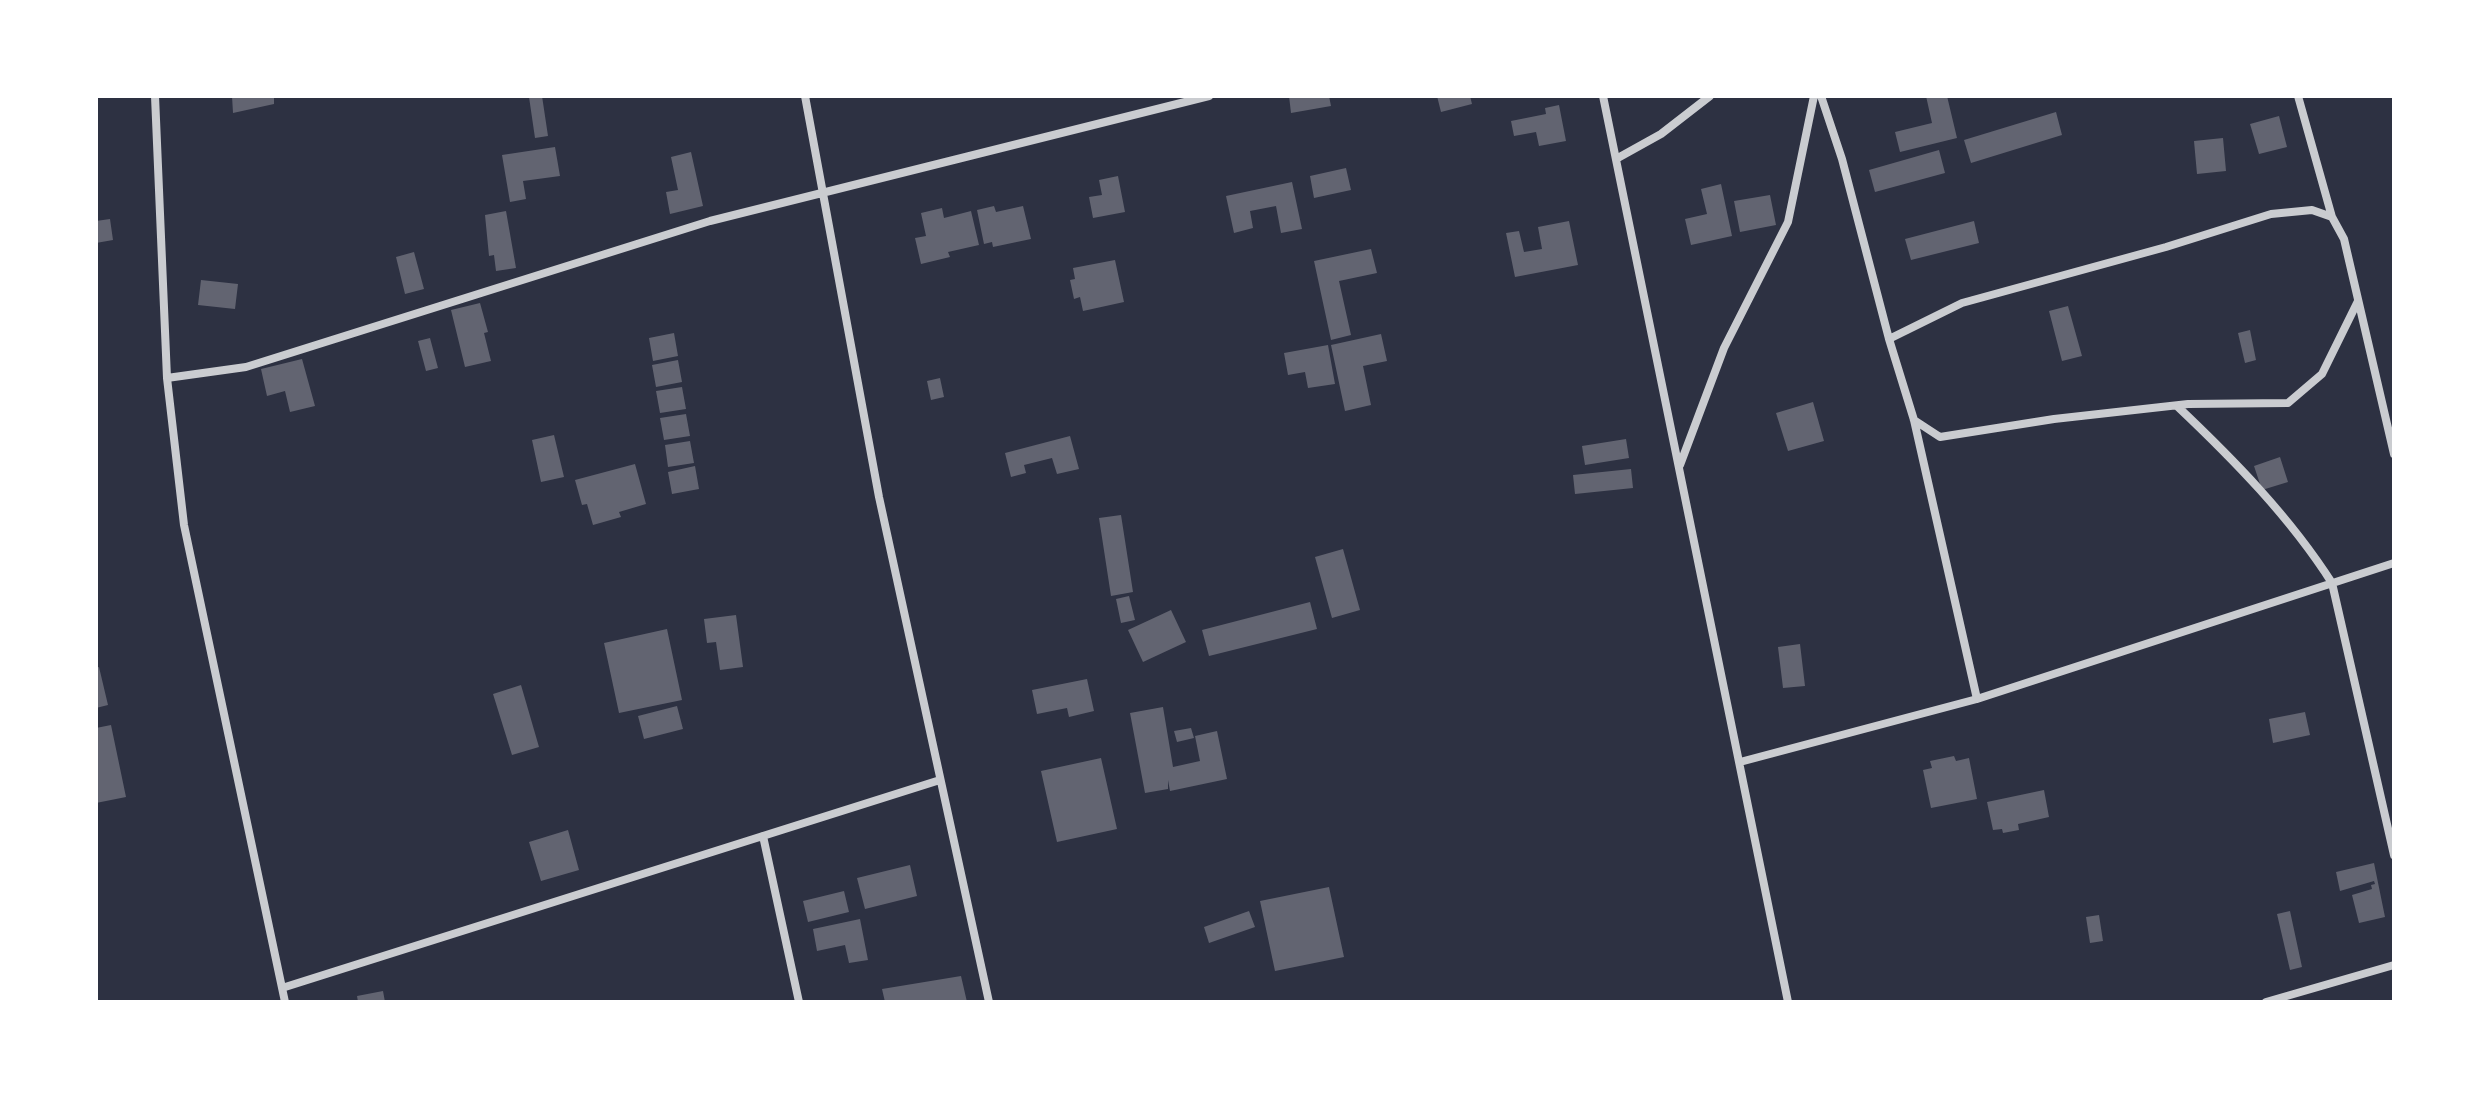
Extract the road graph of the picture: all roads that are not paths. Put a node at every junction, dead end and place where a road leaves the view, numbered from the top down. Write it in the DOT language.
graph roads {
  1 [pos="155,96"];
  2 [pos="805,96"];
  3 [pos="1209,96"];
  4 [pos="1603,96"];
  5 [pos="1710,96"];
  6 [pos="1814,96"];
  7 [pos="1821,96"];
  8 [pos="2298,96"];
  9 [pos="1616,159"];
  10 [pos="823,192"];
  11 [pos="2332,217"];
  12 [pos="2358,300"];
  13 [pos="1889,339"];
  14 [pos="167,378"];
  15 [pos="2177,406"];
  16 [pos="1914,420"];
  17 [pos="2394,454"];
  18 [pos="1679,466"];
  19 [pos="2394,563"];
  20 [pos="2332,583"];
  21 [pos="1977,699"];
  22 [pos="1740,762"];
  23 [pos="940,780"];
  24 [pos="763,836"];
  25 [pos="2394,855"];
  26 [pos="2394,965"];
  27 [pos="282,988"];
  28 [pos="285,1002"];
  29 [pos="799,1002"];
  30 [pos="989,1002"];
  31 [pos="1788,1002"];
  32 [pos="2266,1002"];
  1 -- 14 [label="street"];
  2 -- 10 [label="street"];
  3 -- 10 [label="street"];
  4 -- 9 [label="street"];
  5 -- 9 [label="street"];
  6 -- 18 [label="street"];
  7 -- 13 [label="street"];
  8 -- 11 [label="street"];
  9 -- 18 [label="street"];
  10 -- 14 [label="street"];
  10 -- 23 [label="street"];
  11 -- 12 [label="street"];
  11 -- 13 [label="street"];
  12 -- 15 [label="street"];
  12 -- 17 [label="street"];
  13 -- 16 [label="street"];
  14 -- 27 [label="street"];
  15 -- 16 [label="street"];
  15 -- 20 [label="street"];
  16 -- 21 [label="street"];
  18 -- 22 [label="street"];
  19 -- 20 [label="street"];
  20 -- 21 [label="street"];
  20 -- 25 [label="street"];
  21 -- 22 [label="street"];
  22 -- 31 [label="street"];
  23 -- 24 [label="street"];
  23 -- 30 [label="street"];
  24 -- 27 [label="street"];
  24 -- 29 [label="street"];
  26 -- 32 [label="street"];
  27 -- 28 [label="street"];
}
